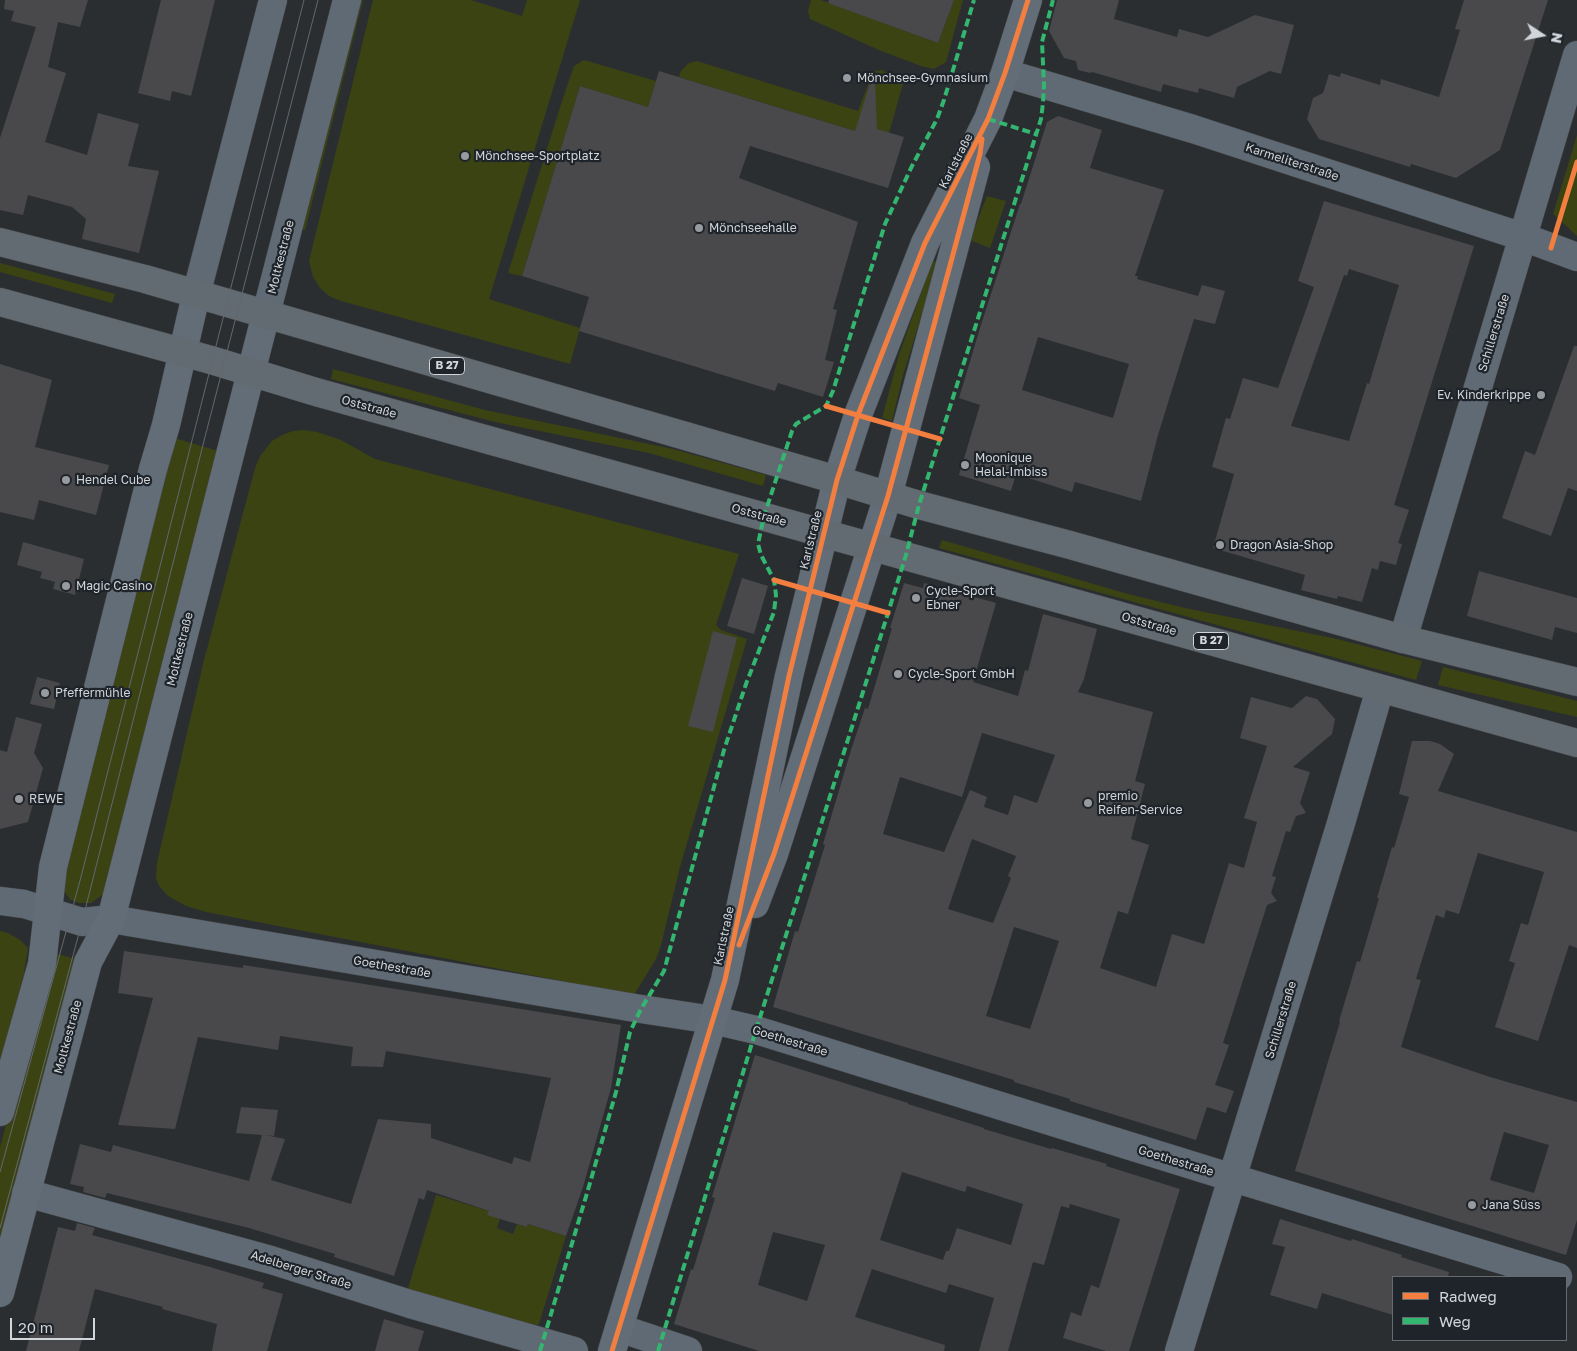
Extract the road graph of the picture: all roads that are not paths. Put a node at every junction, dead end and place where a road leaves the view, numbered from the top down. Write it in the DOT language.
graph roads {
  1 [pos="273,0"];
  2 [pos="347,0"];
  3 [pos="1028,0"];
  4 [pos="1577,55"];
  5 [pos="1005,74"];
  6 [pos="984,128"];
  7 [pos="1523,237"];
  8 [pos="0,242"];
  9 [pos="1577,257"];
  10 [pos="196,295"];
  11 [pos="0,302"];
  12 [pos="266,314"];
  13 [pos="182,352"];
  14 [pos="251,372"];
  15 [pos="837,480"];
  16 [pos="888,496"];
  17 [pos="823,533"];
  18 [pos="872,546"];
  19 [pos="1403,639"];
  20 [pos="1577,682"];
  21 [pos="1380,689"];
  22 [pos="1577,743"];
  23 [pos="0,901"];
  24 [pos="49,912"];
  25 [pos="111,919"];
  26 [pos="725,980"];
  27 [pos="714,1020"];
  28 [pos="0,1112"];
  29 [pos="1233,1178"];
  30 [pos="26,1193"];
  31 [pos="1555,1276"];
  32 [pos="0,1293"];
  33 [pos="615,1340"];
  34 [pos="574,1351"];
  35 [pos="688,1351"];
  36 [pos="1179,1351"];
  1 -- 10 [label="street"];
  2 -- 12 [label="street, Moltkestraße"];
  3 -- 5 [label="street, Karlstraße"];
  4 -- 7 [label="street, Schillerstraße"];
  5 -- 6 [label="street, Karlstraße"];
  5 -- 7 [label="street, Karmeliterstraße"];
  6 -- 15 [label="street, Karlstraße"];
  6 -- 16 [label="street, Karlstraße"];
  7 -- 9 [label="street, Karmeliterstraße"];
  7 -- 19 [label="street, Schillerstraße"];
  8 -- 10 [label="main road, B 27"];
  10 -- 12 [label="main road, B 27"];
  10 -- 13 [label="street"];
  11 -- 13 [label="main road, Oststraße / B 27"];
  12 -- 14 [label="street, Moltkestraße"];
  12 -- 15 [label="main road, B 27"];
  13 -- 14 [label="main road, Oststraße / B 27"];
  13 -- 24 [label="street"];
  14 -- 17 [label="main road, Oststraße / B 27"];
  14 -- 25 [label="street, Moltkestraße"];
  15 -- 16 [label="main road, B 27"];
  15 -- 17 [label="street, Karlstraße"];
  16 -- 18 [label="street, Karlstraße"];
  16 -- 19 [label="main road, B 27"];
  17 -- 18 [label="main road, Oststraße / B 27"];
  17 -- 26 [label="street, Karlstraße"];
  18 -- 21 [label="main road, Oststraße / B 27"];
  18 -- 26 [label="street, Karlstraße"];
  19 -- 20 [label="main road, B 27"];
  21 -- 22 [label="main road, Oststraße / B 27"];
  21 -- 29 [label="street, Schillerstraße"];
  23 -- 24 [label="street, Goethestraße"];
  24 -- 25 [label="street, Goethestraße"];
  24 -- 28 [label="street"];
  25 -- 27 [label="street, Goethestraße"];
  25 -- 30 [label="street, Moltkestraße"];
  26 -- 27 [label="street, Karlstraße"];
  27 -- 29 [label="street, Goethestraße"];
  27 -- 33 [label="street, Karlstraße"];
  29 -- 31 [label="street, Goethestraße"];
  29 -- 36 [label="street, Schillerstraße"];
  30 -- 32 [label="street, Moltkestraße"];
  30 -- 34 [label="street, Adelberger Straße"];
  33 -- 35 [label="street"];
}
